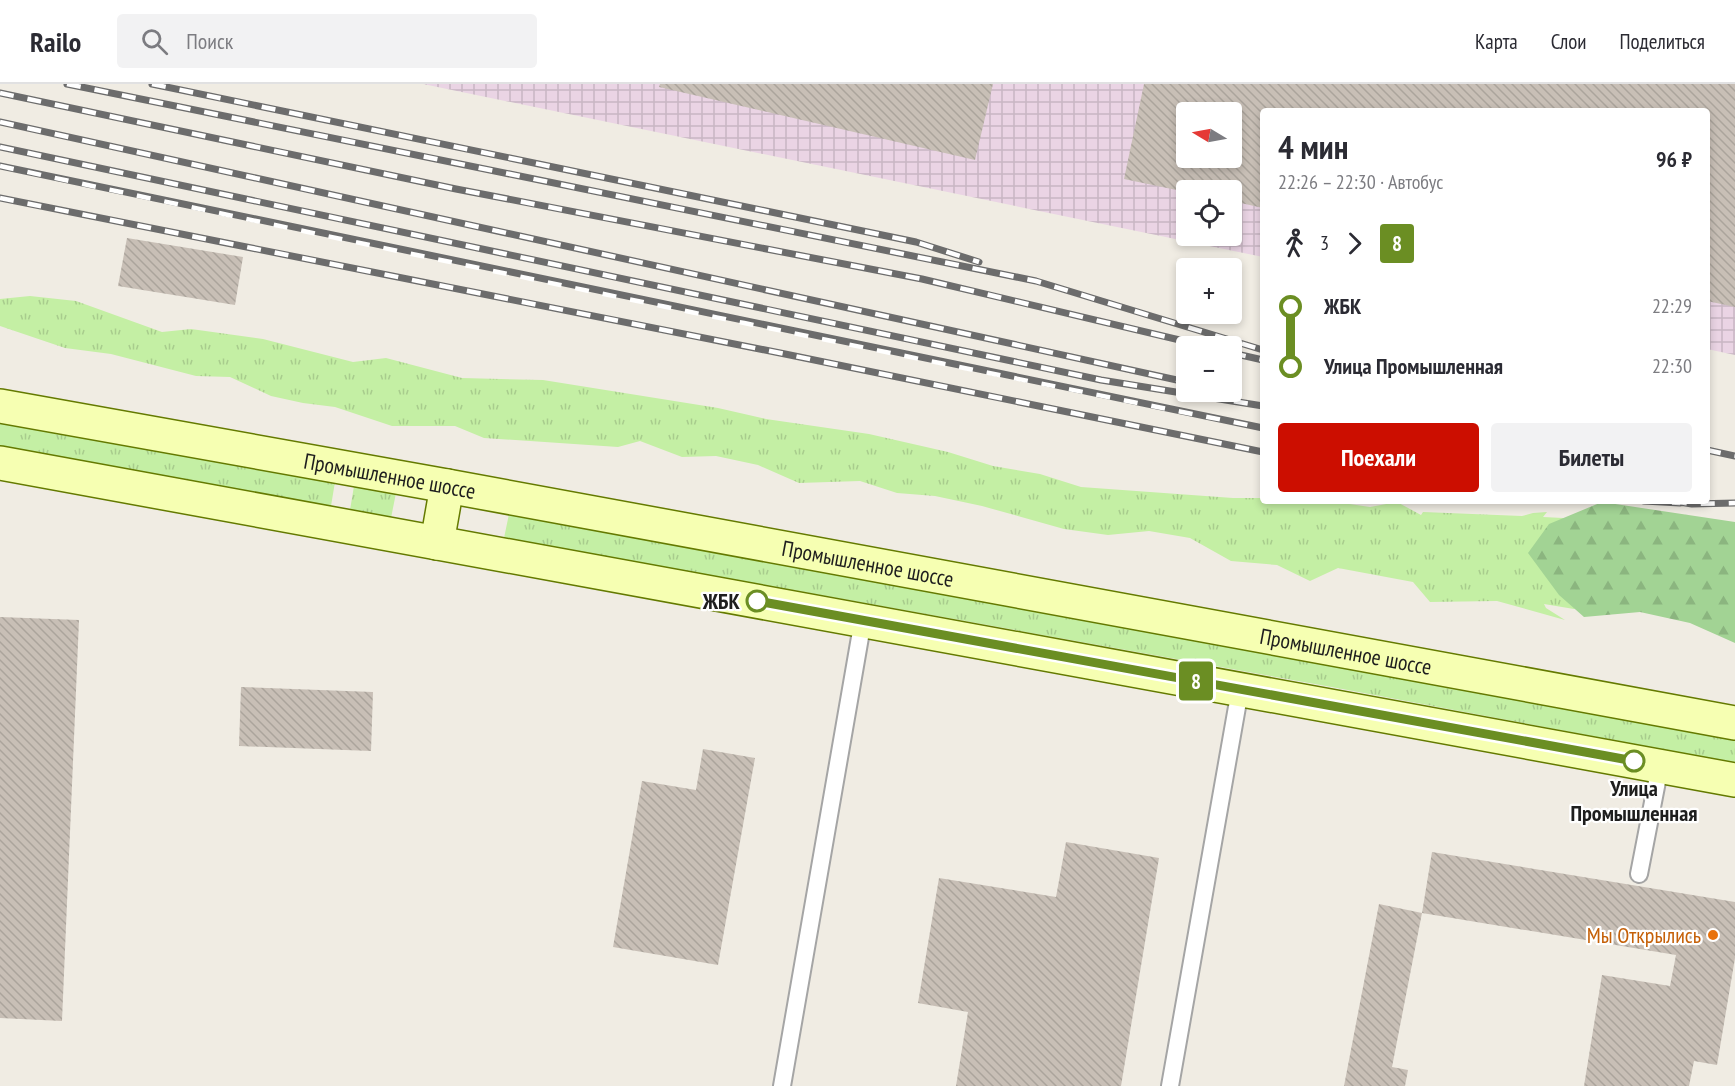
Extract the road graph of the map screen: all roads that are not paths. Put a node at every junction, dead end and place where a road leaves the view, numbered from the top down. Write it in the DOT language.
graph roads {
  1 [pos="0,406"];
  2 [pos="0,463"];
  3 [pos="447,486"];
  4 [pos="437,543"];
  5 [pos="863,620"];
  6 [pos="1240,690"];
  7 [pos="1735,723"];
  8 [pos="1660,766"];
  9 [pos="1735,780"];
  10 [pos="1639,874"];
  11 [pos="782,1086"];
  12 [pos="1170,1086"];
  1 -- 3 [label="main road, Промышленное шоссе"];
  2 -- 4 [label="main road"];
  3 -- 4 [label="main road"];
  3 -- 7 [label="main road, Промышленное шоссе"];
  4 -- 5 [label="main road"];
  5 -- 6 [label="main road"];
  5 -- 11 [label="lane"];
  6 -- 8 [label="main road"];
  6 -- 12 [label="lane"];
  8 -- 9 [label="main road"];
  8 -- 10 [label="lane"];
}
